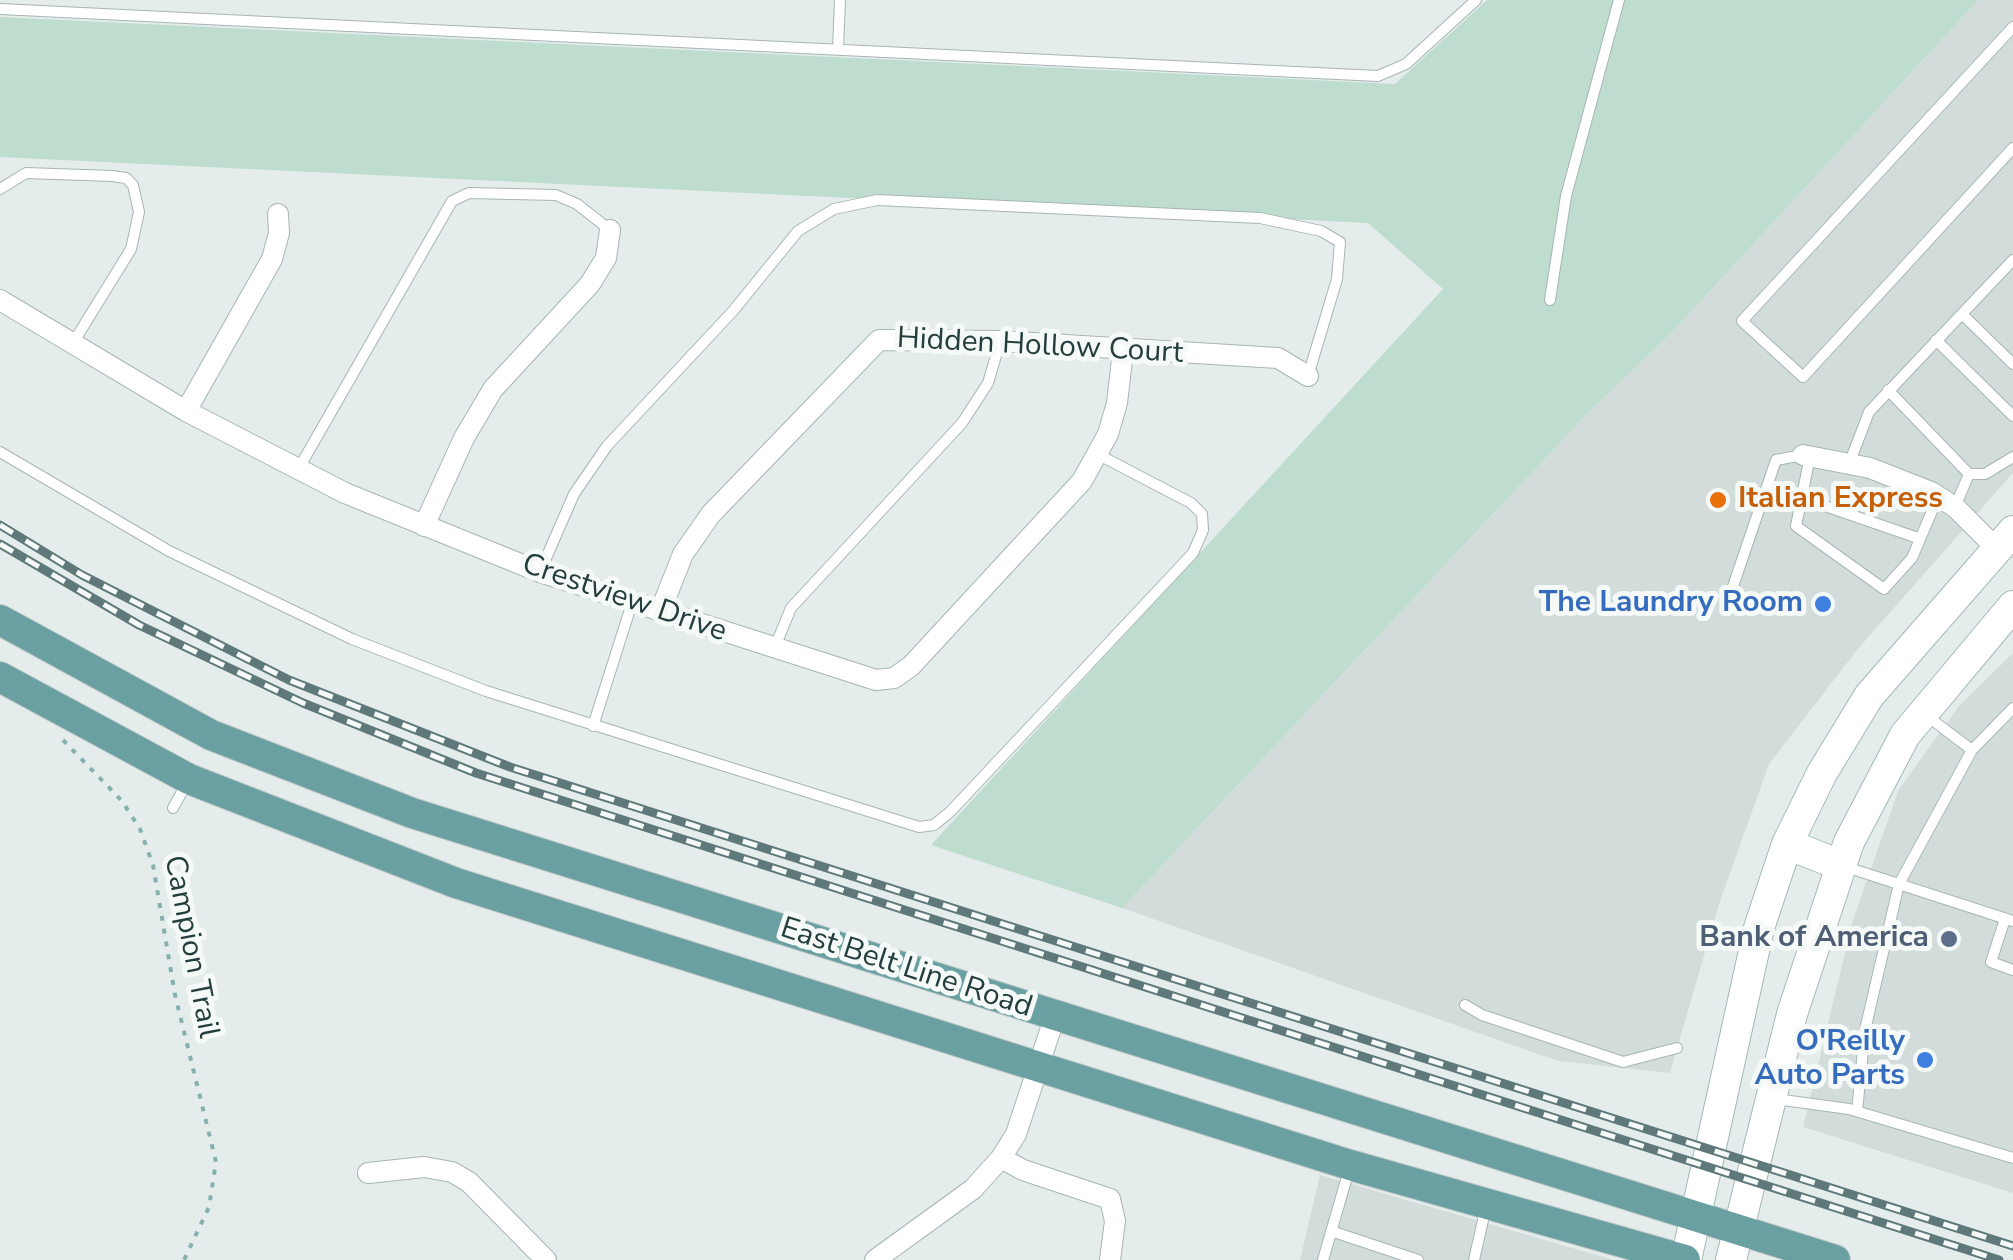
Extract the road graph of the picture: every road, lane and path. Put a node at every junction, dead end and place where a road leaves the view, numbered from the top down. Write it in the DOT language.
graph roads {
  1 [pos="840,0"];
  2 [pos="1476,0"];
  3 [pos="1619,0"];
  4 [pos="0,9"];
  5 [pos="2013,27"];
  6 [pos="838,49"];
  7 [pos="2013,148"];
  8 [pos="0,189"];
  9 [pos="278,214"];
  10 [pos="610,230"];
  11 [pos="2010,269"];
  12 [pos="0,300"];
  13 [pos="1550,300"];
  14 [pos="1962,314"];
  15 [pos="1936,340"];
  16 [pos="1000,341"];
  17 [pos="72,344"];
  18 [pos="1122,350"];
  19 [pos="2013,364"];
  20 [pos="1308,376"];
  21 [pos="1888,390"];
  22 [pos="186,412"];
  23 [pos="2013,416"];
  24 [pos="0,452"];
  25 [pos="1099,455"];
  26 [pos="1807,456"];
  27 [pos="2013,457"];
  28 [pos="1849,464"];
  29 [pos="298,470"];
  30 [pos="1970,474"];
  31 [pos="1802,498"];
  32 [pos="1946,502"];
  33 [pos="424,526"];
  34 [pos="1918,538"];
  35 [pos="2005,540"];
  36 [pos="540,572"];
  37 [pos="1729,598"];
  38 [pos="632,603"];
  39 [pos="2013,606"];
  40 [pos="660,612"];
  41 [pos="0,620"];
  42 [pos="774,648"];
  43 [pos="0,677"];
  44 [pos="2013,708"];
  45 [pos="1922,712"];
  46 [pos="594,726"];
  47 [pos="211,734"];
  48 [pos="60,737"];
  49 [pos="1972,750"];
  50 [pos="189,779"];
  51 [pos="173,808"];
  52 [pos="1788,844"];
  53 [pos="1840,866"];
  54 [pos="1899,884"];
  55 [pos="2009,920"];
  56 [pos="2013,970"];
  57 [pos="1465,1005"];
  58 [pos="1055,1016"];
  59 [pos="1677,1048"];
  60 [pos="1036,1065"];
  61 [pos="1770,1099"];
  62 [pos="1853,1110"];
  63 [pos="1366,1115"];
  64 [pos="1001,1158"];
  65 [pos="2013,1158"];
  66 [pos="1350,1166"];
  67 [pos="368,1173"];
  68 [pos="1486,1204"];
  69 [pos="1698,1215"];
  70 [pos="1738,1229"];
  71 [pos="1332,1231"];
  72 [pos="184,1260"];
  73 [pos="546,1260"];
  74 [pos="875,1260"];
  75 [pos="1110,1260"];
  76 [pos="1323,1260"];
  77 [pos="1418,1260"];
  78 [pos="1474,1260"];
  79 [pos="1685,1260"];
  80 [pos="1731,1260"];
  81 [pos="1835,1260"];
  1 -- 6 [label="lane"];
  2 -- 6 [label="lane"];
  3 -- 13 [label="lane"];
  4 -- 6 [label="lane"];
  5 -- 7 [label="lane"];
  8 -- 17 [label="lane"];
  9 -- 22 [label="street"];
  10 -- 29 [label="lane"];
  10 -- 33 [label="street"];
  11 -- 14 [label="lane"];
  12 -- 17 [label="street, Crestview Drive"];
  14 -- 15 [label="lane"];
  14 -- 19 [label="lane"];
  15 -- 21 [label="lane"];
  15 -- 23 [label="lane"];
  16 -- 18 [label="street, Hidden Hollow Court"];
  16 -- 40 [label="street, Hidden Hollow Court"];
  16 -- 42 [label="lane"];
  17 -- 22 [label="street, Crestview Drive"];
  18 -- 20 [label="street, Hidden Hollow Court"];
  18 -- 25 [label="street, Crestview Drive"];
  20 -- 36 [label="lane"];
  21 -- 28 [label="lane"];
  21 -- 30 [label="lane"];
  22 -- 29 [label="street, Crestview Drive"];
  24 -- 46 [label="lane"];
  25 -- 42 [label="street, Crestview Drive"];
  25 -- 46 [label="lane"];
  26 -- 28 [label="street"];
  26 -- 31 [label="lane"];
  26 -- 37 [label="lane"];
  27 -- 30 [label="lane"];
  28 -- 32 [label="street"];
  29 -- 33 [label="street, Crestview Drive"];
  30 -- 32 [label="lane"];
  31 -- 34 [label="lane"];
  31 -- 34 [label="lane"];
  32 -- 34 [label="lane"];
  32 -- 35 [label="street"];
  33 -- 36 [label="street, Crestview Drive"];
  35 -- 52 [label="main road"];
  36 -- 38 [label="street, Crestview Drive"];
  38 -- 40 [label="street, Crestview Drive"];
  38 -- 46 [label="lane"];
  39 -- 45 [label="main road"];
  40 -- 42 [label="street, Crestview Drive"];
  41 -- 47 [label="main road, East Belt Line Road"];
  43 -- 50 [label="main road, East Belt Line Road"];
  44 -- 49 [label="lane"];
  45 -- 49 [label="lane"];
  45 -- 53 [label="main road"];
  47 -- 50 [label="main road"];
  47 -- 58 [label="main road, East Belt Line Road"];
  48 -- 72 [label="path, Campion Trail"];
  49 -- 54 [label="lane"];
  50 -- 51 [label="lane"];
  50 -- 60 [label="main road, East Belt Line Road"];
  52 -- 53 [label="main road"];
  52 -- 69 [label="main road"];
  53 -- 54 [label="lane"];
  53 -- 61 [label="main road"];
  54 -- 55 [label="lane"];
  54 -- 62 [label="lane"];
  55 -- 56 [label="lane"];
  57 -- 59 [label="lane"];
  58 -- 60 [label="street"];
  58 -- 63 [label="main road, East Belt Line Road"];
  60 -- 64 [label="street"];
  60 -- 66 [label="main road, East Belt Line Road"];
  61 -- 62 [label="lane"];
  61 -- 70 [label="main road"];
  62 -- 65 [label="lane"];
  63 -- 66 [label="main road"];
  63 -- 69 [label="main road, East Belt Line Road"];
  64 -- 74 [label="street"];
  64 -- 75 [label="street"];
  66 -- 68 [label="main road, East Belt Line Road"];
  66 -- 71 [label="lane"];
  67 -- 73 [label="street"];
  68 -- 78 [label="lane"];
  68 -- 79 [label="main road, East Belt Line Road"];
  69 -- 70 [label="main road, East Belt Line Road"];
  69 -- 79 [label="main road"];
  70 -- 80 [label="main road"];
  70 -- 81 [label="main road, East Belt Line Road"];
  71 -- 76 [label="lane"];
  71 -- 77 [label="lane"];
}
